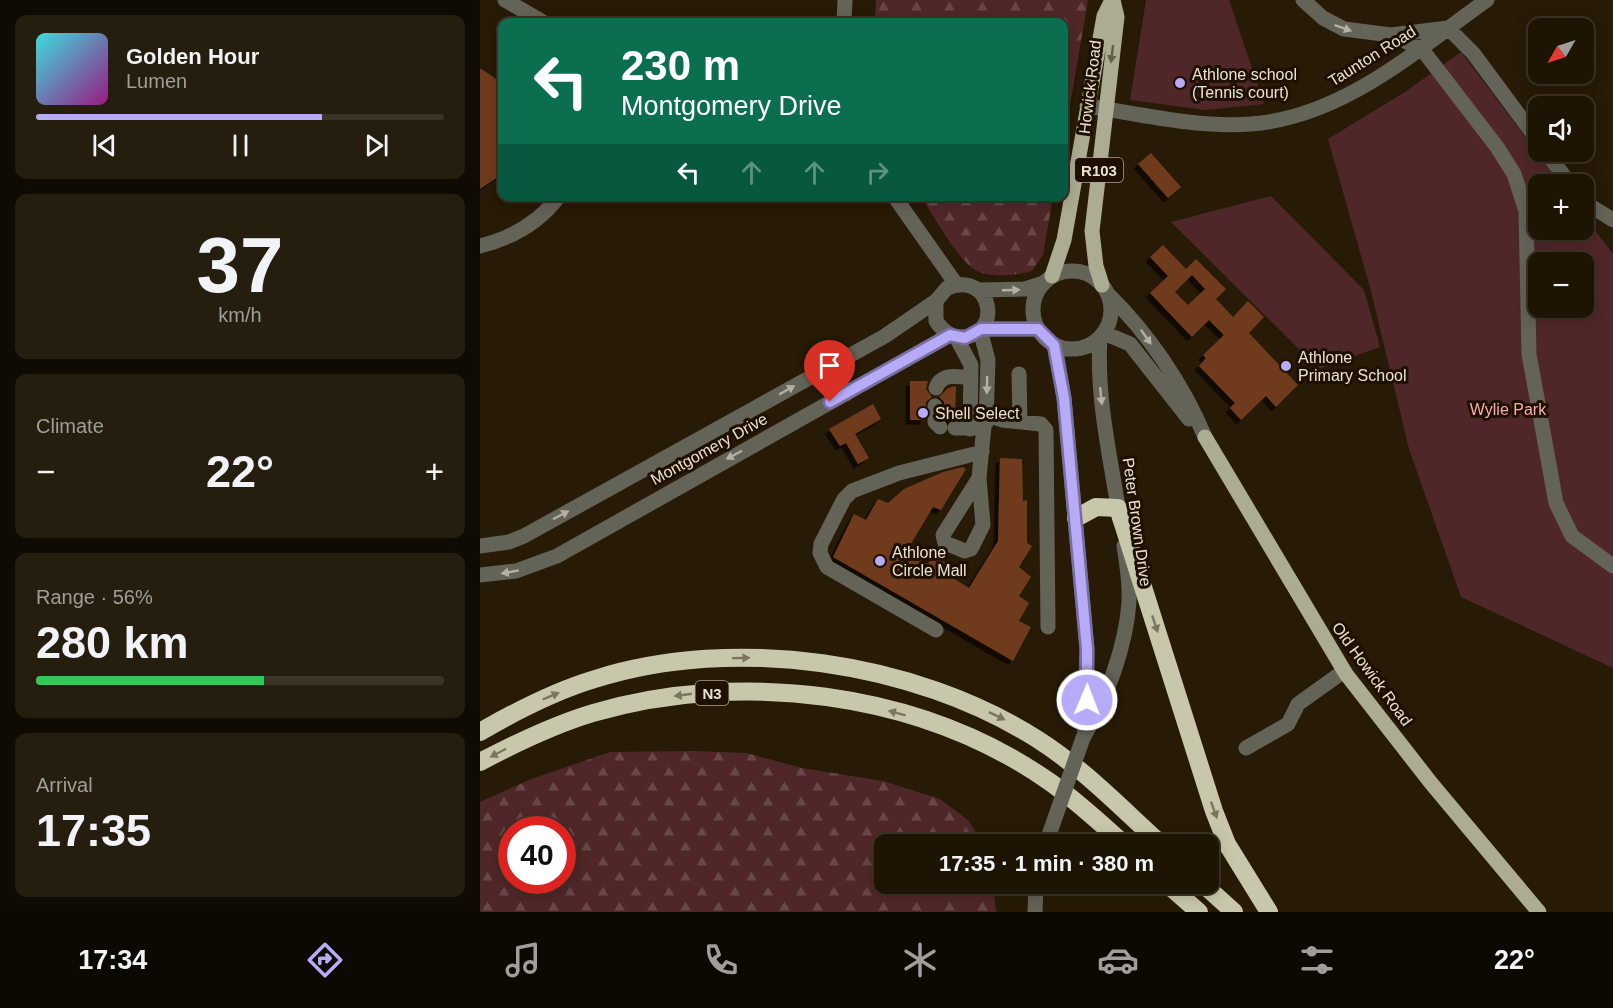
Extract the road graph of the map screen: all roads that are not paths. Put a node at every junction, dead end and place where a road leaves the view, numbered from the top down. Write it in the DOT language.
graph roads {
  1 [pos="505,0"];
  2 [pos="845,0"];
  3 [pos="1113,0"];
  4 [pos="1303,0"];
  5 [pos="1487,0"];
  6 [pos="536,18"];
  7 [pos="844,18"];
  8 [pos="1448,27"];
  9 [pos="1391,35"];
  10 [pos="1421,48"];
  11 [pos="1087,106"];
  12 [pos="1105,109"];
  13 [pos="1528,127"];
  14 [pos="555,201"];
  15 [pos="897,201"];
  16 [pos="1594,208"];
  17 [pos="1613,220"];
  18 [pos="480,246"];
  19 [pos="938,261"];
  20 [pos="1048,280"];
  21 [pos="956,284"];
  22 [pos="1105,289"];
  23 [pos="978,290"];
  24 [pos="938,298"];
  25 [pos="1038,329"];
  26 [pos="981,330"];
  27 [pos="953,336"];
  28 [pos="1102,336"];
  29 [pos="1054,345"];
  30 [pos="830,366"];
  31 [pos="1019,374"];
  32 [pos="971,378"];
  33 [pos="936,388"];
  34 [pos="846,394"];
  35 [pos="935,406"];
  36 [pos="1020,421"];
  37 [pos="967,425"];
  38 [pos="1205,437"];
  39 [pos="982,452"];
  40 [pos="979,478"];
  41 [pos="1118,508"];
  42 [pos="1076,518"];
  43 [pos="480,546"];
  44 [pos="1613,566"];
  45 [pos="480,575"];
  46 [pos="1048,627"];
  47 [pos="936,630"];
  48 [pos="1344,671"];
  49 [pos="480,732"];
  50 [pos="1083,738"];
  51 [pos="1246,748"];
  52 [pos="480,762"];
  53 [pos="1050,834"];
  54 [pos="1112,834"];
  55 [pos="1150,834"];
  56 [pos="1036,894"];
  57 [pos="1178,894"];
  58 [pos="1214,894"];
  59 [pos="1035,912"];
  60 [pos="1199,912"];
  61 [pos="1234,912"];
  62 [pos="1269,912"];
  63 [pos="1539,912"];
  1 -- 6 [label="street"];
  2 -- 7 [label="street"];
  3 -- 11 [label="main road, Howick Road / R103"];
  3 -- 12 [label="main road, Howick Road / R103, one-way"];
  4 -- 9 [label="street, one-way"];
  5 -- 8 [label="street, Taunton Road"];
  8 -- 9 [label="street"];
  8 -- 10 [label="street, Taunton Road"];
  8 -- 13 [label="street"];
  9 -- 10 [label="street"];
  10 -- 12 [label="street, Taunton Road"];
  10 -- 44 [label="street"];
  11 -- 12 [label="street, Taunton Road"];
  11 -- 20 [label="main road, Howick Road / R103"];
  12 -- 22 [label="main road, Howick Road / R103"];
  14 -- 18 [label="street"];
  15 -- 19 [label="street"];
  16 -- 17 [label="street"];
  19 -- 21 [label="street"];
  19 -- 24 [label="street"];
  20 -- 22 [label="street, R103"];
  23 -- 20 [label="street, one-way"];
  20 -- 25 [label="street, R103"];
  21 -- 23 [label="street"];
  21 -- 24 [label="street"];
  22 -- 28 [label="street, R103"];
  22 -- 38 [label="street, Old Howick Road / R103, one-way"];
  23 -- 26 [label="street"];
  24 -- 27 [label="street"];
  24 -- 30 [label="street, Montgomery Drive"];
  25 -- 26 [label="street"];
  25 -- 29 [label="street"];
  26 -- 27 [label="street"];
  26 -- 37 [label="street, one-way"];
  27 -- 32 [label="street"];
  27 -- 34 [label="street, Montgomery Drive"];
  28 -- 29 [label="street"];
  28 -- 38 [label="street, Old Howick Road / R103"];
  28 -- 41 [label="street, Peter Brown Drive, one-way"];
  29 -- 42 [label="street, Peter Brown Drive"];
  30 -- 34 [label="street"];
  43 -- 30 [label="street, Montgomery Drive, one-way"];
  31 -- 36 [label="street"];
  32 -- 33 [label="street"];
  32 -- 37 [label="street"];
  34 -- 45 [label="street, Montgomery Drive, one-way"];
  35 -- 37 [label="street"];
  36 -- 37 [label="street"];
  36 -- 46 [label="street"];
  37 -- 39 [label="street"];
  38 -- 48 [label="main road, Old Howick Road / R103"];
  39 -- 40 [label="street"];
  39 -- 47 [label="street"];
  41 -- 42 [label="highway"];
  41 -- 50 [label="street, Peter Brown Drive"];
  41 -- 62 [label="highway, one-way"];
  42 -- 50 [label="street, Peter Brown Drive"];
  48 -- 51 [label="street"];
  48 -- 63 [label="main road, Old Howick Road / R103"];
  49 -- 55 [label="highway, N3, one-way"];
  50 -- 53 [label="street, Peter Brown Drive, bridge"];
  54 -- 52 [label="highway, N3, one-way"];
  56 -- 59 [label="street"];
  57 -- 60 [label="highway"];
  58 -- 61 [label="highway"];
}
